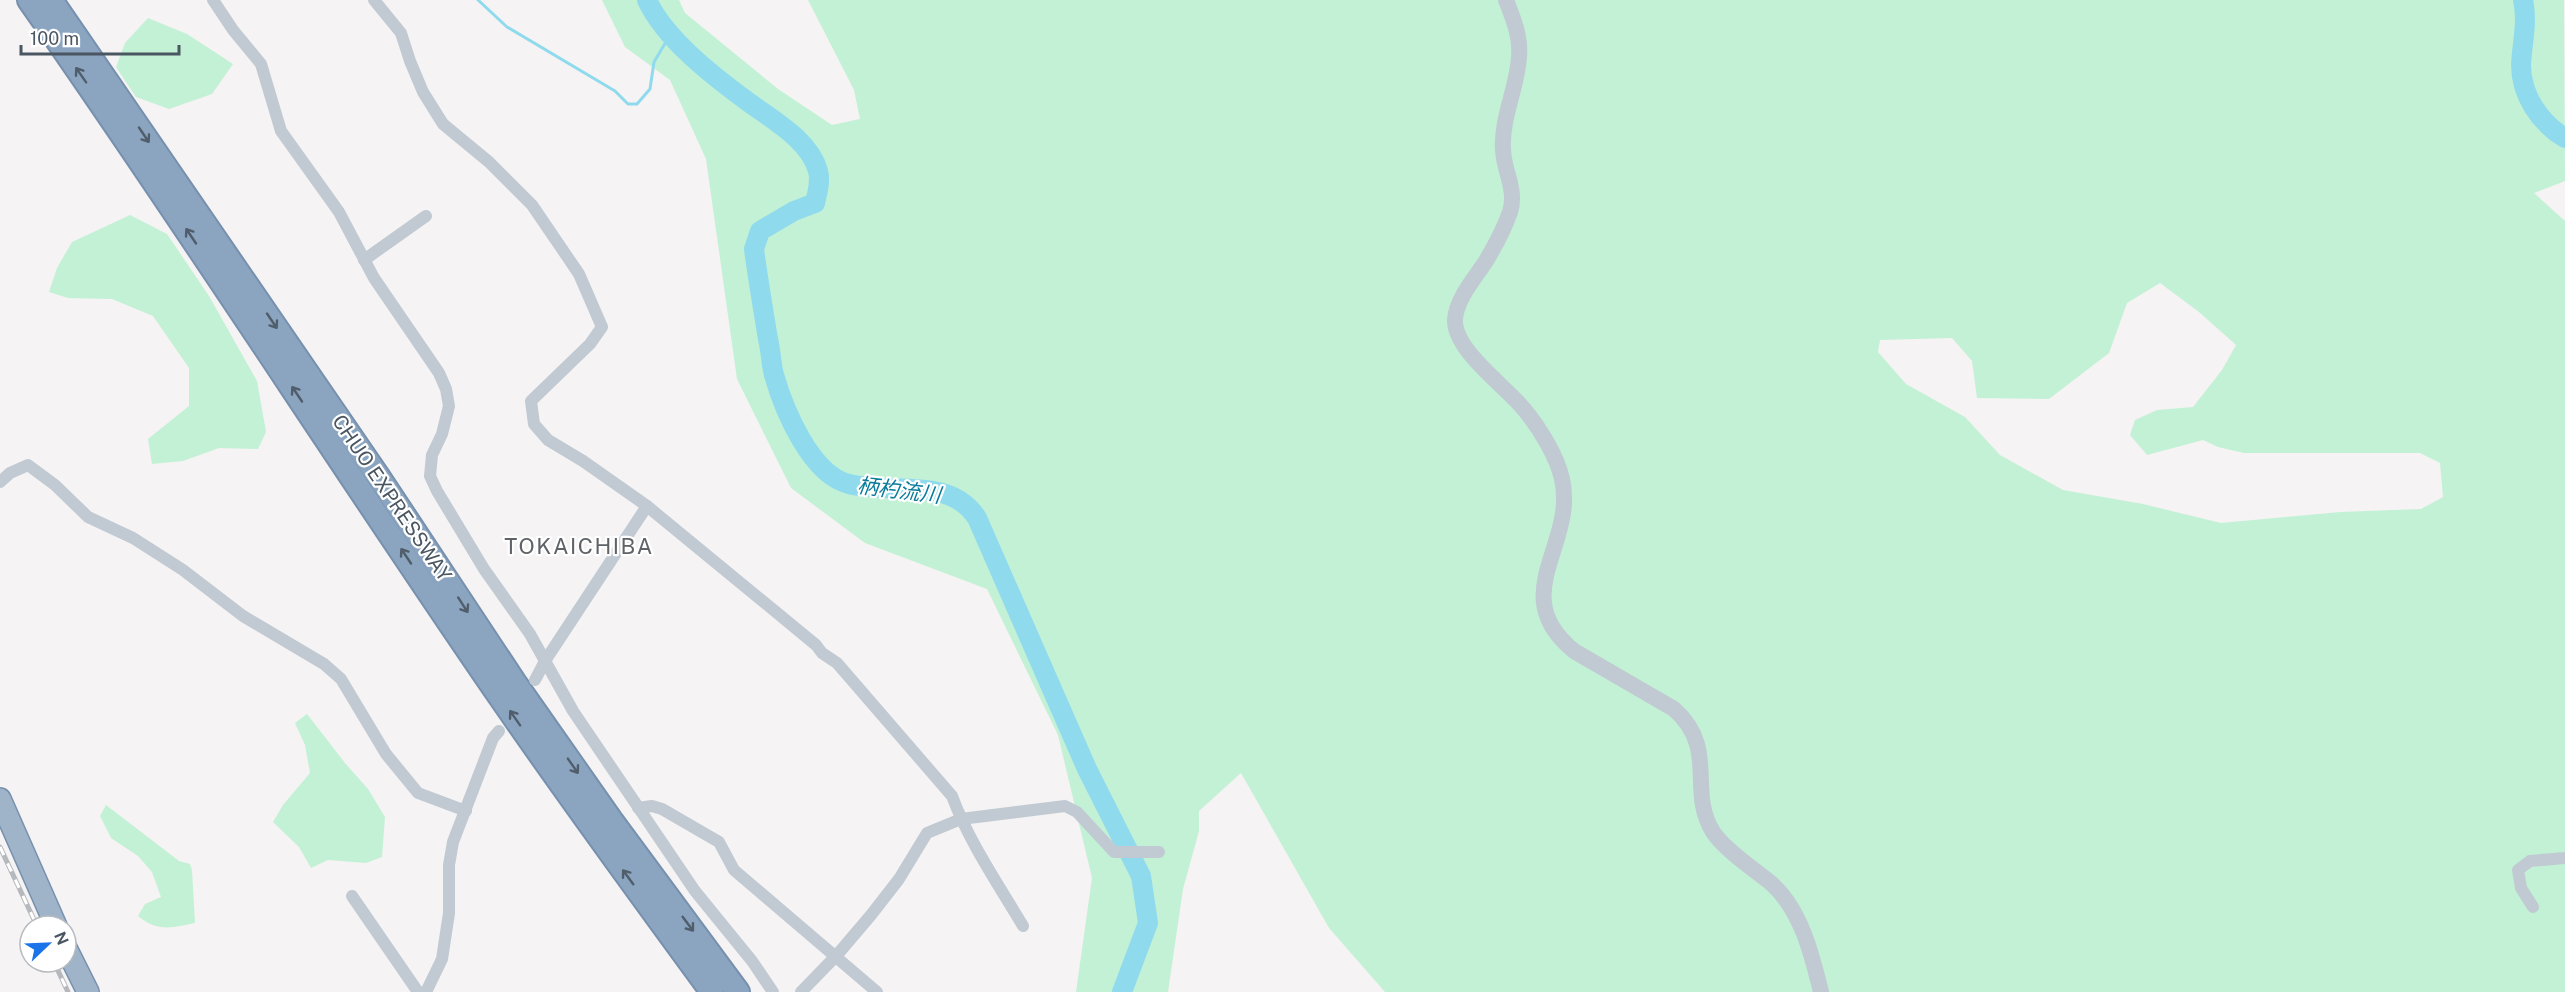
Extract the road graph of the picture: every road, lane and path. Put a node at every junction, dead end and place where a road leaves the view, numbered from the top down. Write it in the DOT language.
graph roads {
  1 [pos="28,0"];
  2 [pos="51,0"];
  3 [pos="213,0"];
  4 [pos="374,0"];
  5 [pos="1506,0"];
  6 [pos="426,216"];
  7 [pos="364,260"];
  8 [pos="231,279"];
  9 [pos="0,482"];
  10 [pos="647,506"];
  11 [pos="545,661"];
  12 [pos="536,680"];
  13 [pos="499,731"];
  14 [pos="0,799"];
  15 [pos="638,808"];
  16 [pos="465,811"];
  17 [pos="961,819"];
  18 [pos="1159,852"];
  19 [pos="2565,858"];
  20 [pos="352,896"];
  21 [pos="2533,907"];
  22 [pos="51,914"];
  23 [pos="1023,926"];
  24 [pos="837,956"];
  25 [pos="78,972"];
  26 [pos="88,992"];
  27 [pos="418,992"];
  28 [pos="426,992"];
  29 [pos="712,992"];
  30 [pos="738,992"];
  31 [pos="772,992"];
  32 [pos="801,992"];
  33 [pos="877,992"];
  34 [pos="1821,992"];
  8 -- 1 [label="highway, CHUO EXPRESSWAY, one-way"];
  2 -- 8 [label="highway, CHUO EXPRESSWAY, one-way"];
  3 -- 7 [label="street"];
  4 -- 10 [label="street"];
  5 -- 34 [label="street"];
  6 -- 7 [label="street"];
  7 -- 11 [label="street"];
  29 -- 8 [label="highway, CHUO EXPRESSWAY, one-way"];
  8 -- 30 [label="highway, CHUO EXPRESSWAY, one-way"];
  9 -- 16 [label="street"];
  10 -- 11 [label="street"];
  10 -- 17 [label="street"];
  11 -- 12 [label="street"];
  11 -- 15 [label="street"];
  13 -- 16 [label="street"];
  14 -- 22 [label="highway"];
  15 -- 24 [label="street"];
  15 -- 31 [label="street"];
  16 -- 28 [label="street"];
  17 -- 18 [label="street"];
  17 -- 23 [label="street"];
  17 -- 24 [label="street"];
  19 -- 21 [label="street"];
  20 -- 27 [label="street"];
  24 -- 32 [label="street"];
  24 -- 33 [label="street"];
  25 -- 26 [label="highway"];
}
